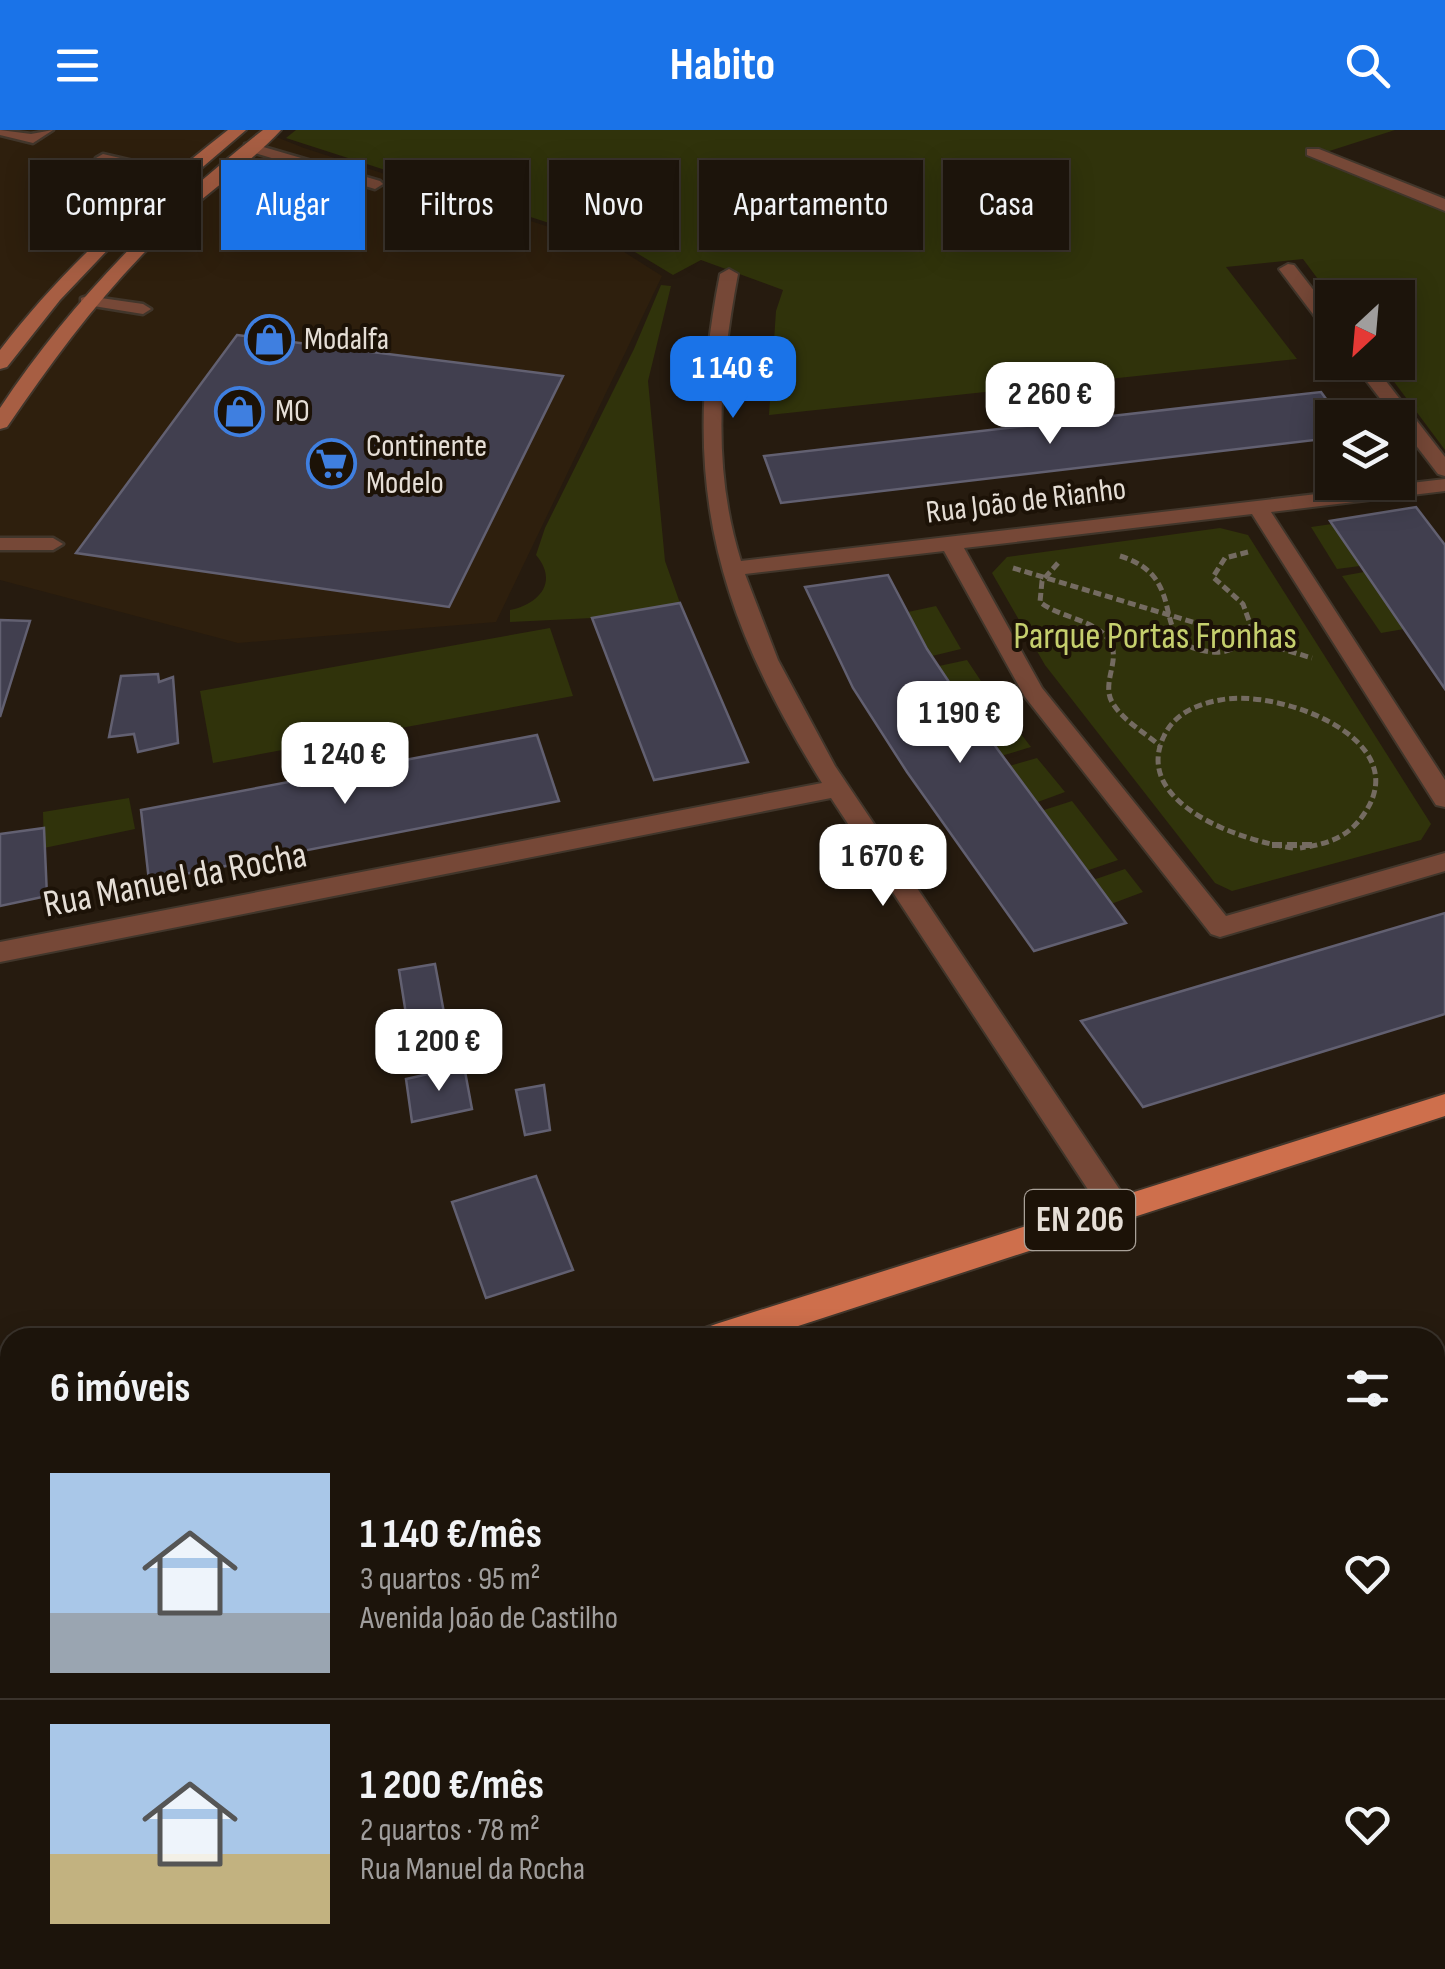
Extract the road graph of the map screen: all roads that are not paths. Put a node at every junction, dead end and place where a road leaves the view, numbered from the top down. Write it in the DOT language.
graph roads {
  1 [pos="46,130"];
  2 [pos="238,130"];
  3 [pos="273,130"];
  4 [pos="0,131"];
  5 [pos="250,147"];
  6 [pos="1313,152"];
  7 [pos="103,158"];
  8 [pos="111,160"];
  9 [pos="200,160"];
  10 [pos="375,184"];
  11 [pos="1445,206"];
  12 [pos="93,250"];
  13 [pos="1288,269"];
  14 [pos="729,274"];
  15 [pos="86,301"];
  16 [pos="1315,304"];
  17 [pos="143,309"];
  18 [pos="0,363"];
  19 [pos="1375,380"];
  20 [pos="0,423"];
  21 [pos="1445,470"];
  22 [pos="1445,485"];
  23 [pos="1257,506"];
  24 [pos="950,543"];
  25 [pos="0,544"];
  26 [pos="53,544"];
  27 [pos="734,569"];
  28 [pos="836,789"];
  29 [pos="1445,799"];
  30 [pos="1445,862"];
  31 [pos="0,952"];
  32 [pos="1445,1105"];
  33 [pos="1116,1208"];
  34 [pos="747,1328"];
  1 -- 4 [label="lane"];
  2 -- 9 [label="main road"];
  3 -- 5 [label="main road"];
  5 -- 10 [label="lane"];
  5 -- 15 [label="main road"];
  6 -- 11 [label="street"];
  7 -- 8 [label="lane"];
  12 -- 18 [label="main road"];
  13 -- 16 [label="street"];
  14 -- 27 [label="street"];
  15 -- 17 [label="lane"];
  15 -- 20 [label="main road"];
  19 -- 21 [label="street"];
  22 -- 23 [label="street, Rua João de Rianho"];
  23 -- 24 [label="street, Rua João de Rianho"];
  23 -- 29 [label="street"];
  24 -- 27 [label="street, Rua João de Rianho"];
  24 -- 30 [label="street"];
  25 -- 26 [label="lane"];
  27 -- 28 [label="street"];
  28 -- 31 [label="street, Rua Manuel da Rocha"];
  28 -- 33 [label="street"];
  32 -- 33 [label="main road, EN 206"];
  33 -- 34 [label="main road, EN 206"];
}
